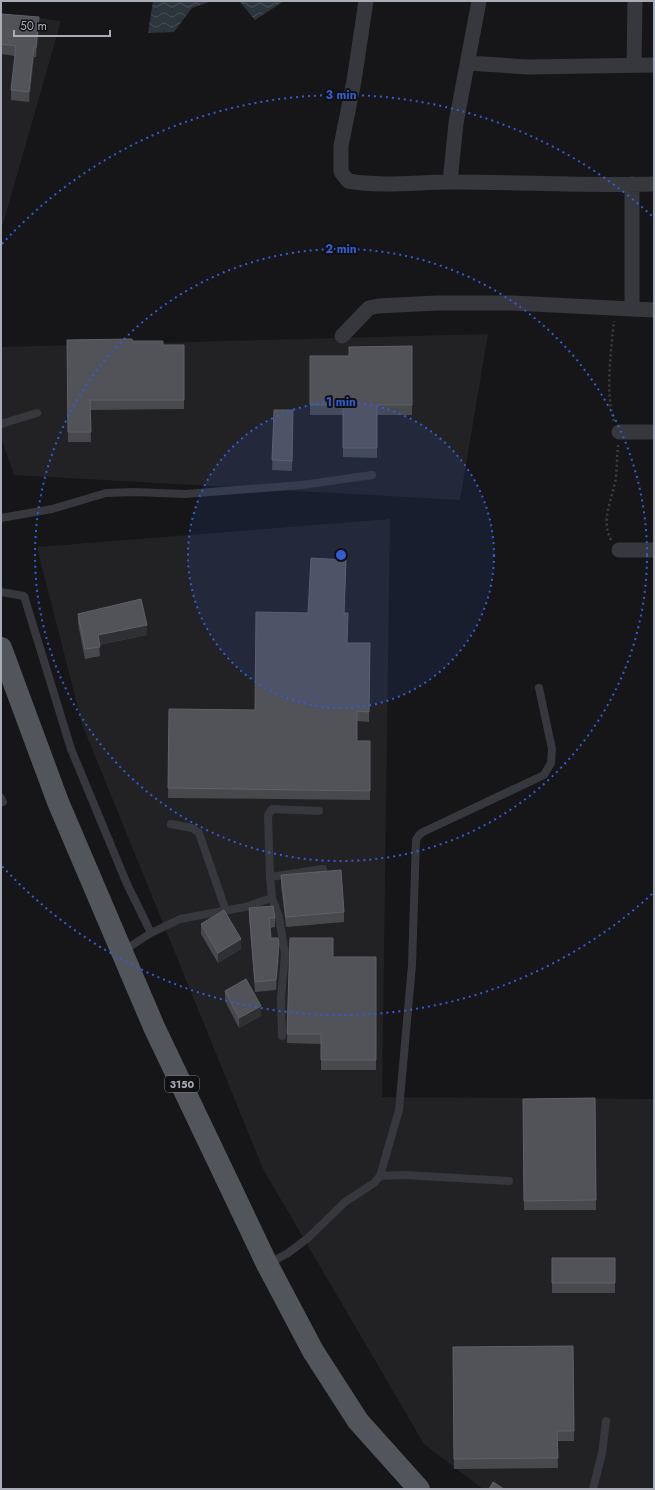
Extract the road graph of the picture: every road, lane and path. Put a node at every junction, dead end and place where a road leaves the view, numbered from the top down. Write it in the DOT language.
graph roads {
  1 [pos="366,1"];
  2 [pos="479,1"];
  3 [pos="635,1"];
  4 [pos="468,63"];
  5 [pos="634,65"];
  6 [pos="654,65"];
  7 [pos="450,182"];
  8 [pos="632,184"];
  9 [pos="654,184"];
  10 [pos="612,309"];
  11 [pos="632,309"];
  12 [pos="654,310"];
  13 [pos="342,336"];
  14 [pos="37,413"];
  15 [pos="1,424"];
  16 [pos="619,432"];
  17 [pos="654,432"];
  18 [pos="372,475"];
  19 [pos="1,518"];
  20 [pos="619,550"];
  21 [pos="654,550"];
  22 [pos="1,592"];
  23 [pos="1,648"];
  24 [pos="539,688"];
  25 [pos="319,811"];
  26 [pos="171,824"];
  27 [pos="323,869"];
  28 [pos="270,877"];
  29 [pos="272,898"];
  30 [pos="226,911"];
  31 [pos="151,932"];
  32 [pos="122,951"];
  33 [pos="282,1036"];
  34 [pos="380,1176"];
  35 [pos="509,1181"];
  36 [pos="267,1264"];
  37 [pos="606,1421"];
  38 [pos="419,1489"];
  39 [pos="593,1489"];
  1 -- 7 [label="street"];
  2 -- 4 [label="street"];
  3 -- 5 [label="street"];
  4 -- 5 [label="street"];
  4 -- 7 [label="street"];
  5 -- 6 [label="street"];
  7 -- 8 [label="street"];
  8 -- 9 [label="street"];
  8 -- 11 [label="street"];
  10 -- 11 [label="street"];
  10 -- 13 [label="street"];
  10 -- 16 [label="path"];
  11 -- 12 [label="street"];
  14 -- 15 [label="lane"];
  16 -- 17 [label="street"];
  16 -- 20 [label="path"];
  18 -- 19 [label="lane"];
  20 -- 21 [label="street"];
  22 -- 31 [label="lane"];
  23 -- 32 [label="main road, 3150"];
  24 -- 34 [label="lane"];
  25 -- 28 [label="lane"];
  26 -- 30 [label="lane"];
  27 -- 28 [label="lane"];
  28 -- 29 [label="lane"];
  29 -- 30 [label="lane"];
  29 -- 33 [label="lane"];
  30 -- 31 [label="lane"];
  31 -- 32 [label="lane"];
  32 -- 36 [label="main road, 3150"];
  34 -- 35 [label="lane"];
  34 -- 36 [label="lane"];
  36 -- 38 [label="main road, 3150"];
  37 -- 39 [label="lane"];
}
